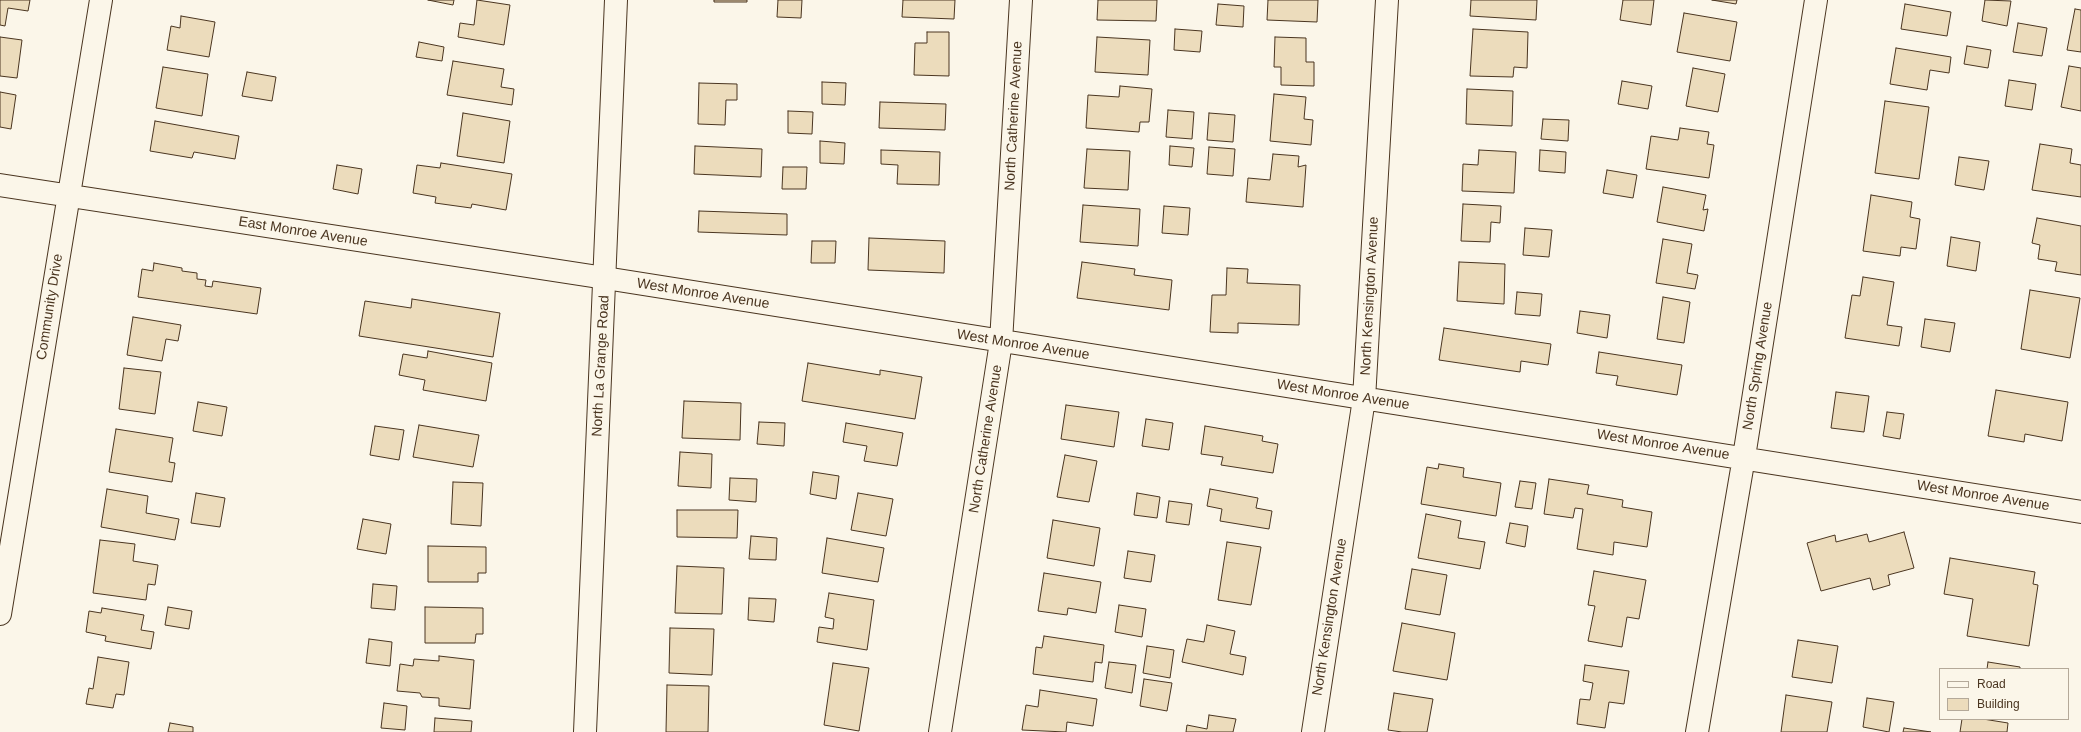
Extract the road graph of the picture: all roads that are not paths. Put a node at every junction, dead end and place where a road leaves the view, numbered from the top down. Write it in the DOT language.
graph roads {
  1 [pos="101,0"];
  2 [pos="616,0"];
  3 [pos="1021,0"];
  4 [pos="1387,0"];
  5 [pos="1816,0"];
  6 [pos="0,185"];
  7 [pos="69,196"];
  8 [pos="605,278"];
  9 [pos="1001,342"];
  10 [pos="1364,399"];
  11 [pos="1744,457"];
  12 [pos="2081,512"];
  13 [pos="0,614"];
  14 [pos="585,732"];
  15 [pos="940,732"];
  16 [pos="1313,732"];
  17 [pos="1698,732"];
  1 -- 7 [label="street, Community Drive"];
  2 -- 8 [label="street, North La Grange Road"];
  3 -- 9 [label="street, North Catherine Avenue"];
  4 -- 10 [label="street, North Kensington Avenue"];
  5 -- 11 [label="street, North Spring Avenue"];
  6 -- 7 [label="street, East Monroe Avenue"];
  7 -- 8 [label="street, East Monroe Avenue"];
  7 -- 13 [label="street, Community Drive"];
  8 -- 9 [label="street, West Monroe Avenue"];
  8 -- 14 [label="street, North La Grange Road"];
  9 -- 10 [label="street, West Monroe Avenue"];
  9 -- 15 [label="street, North Catherine Avenue"];
  10 -- 11 [label="street, West Monroe Avenue"];
  10 -- 16 [label="street, North Kensington Avenue"];
  11 -- 12 [label="street, West Monroe Avenue"];
  11 -- 17 [label="street, North Spring Avenue"];
}
